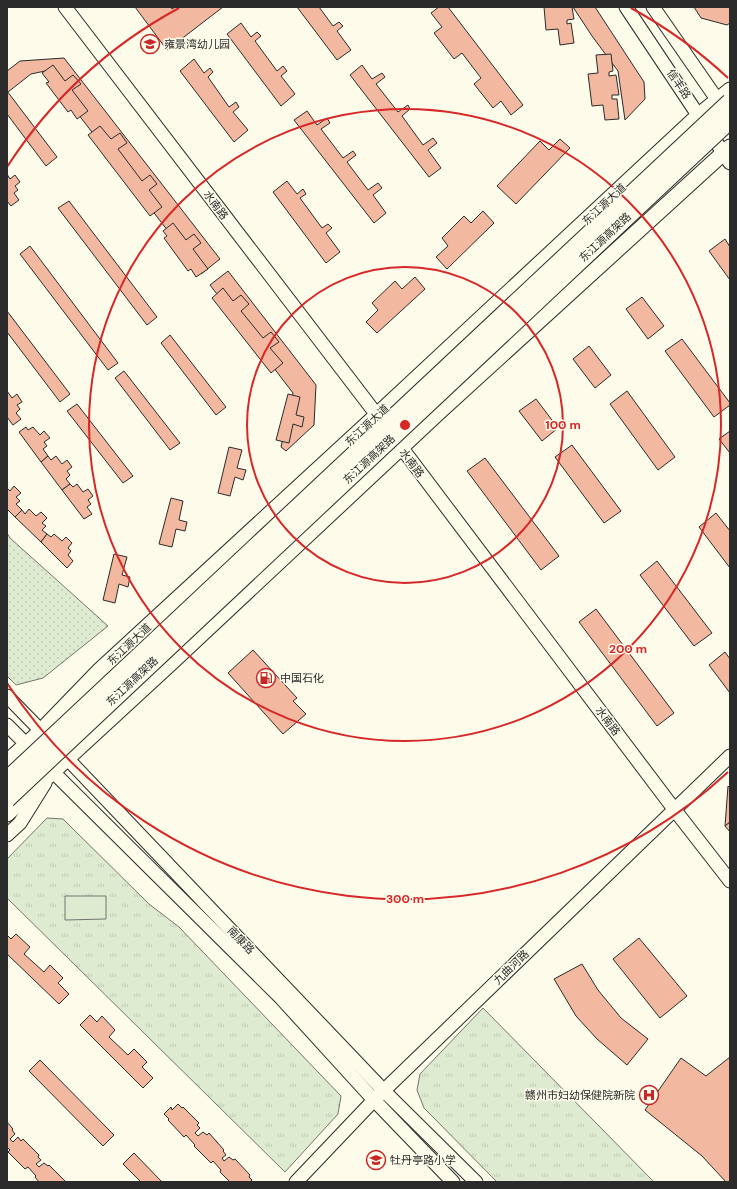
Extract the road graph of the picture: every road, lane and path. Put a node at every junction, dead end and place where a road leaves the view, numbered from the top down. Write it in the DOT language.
graph roads {
  1 [pos="65,7"];
  2 [pos="626,7"];
  3 [pos="653,7"];
  4 [pos="730,82"];
  5 [pos="730,90"];
  6 [pos="724,101"];
  7 [pos="699,115"];
  8 [pos="730,120"];
  9 [pos="728,154"];
  10 [pos="377,416"];
  11 [pos="400,447"];
  12 [pos="7,696"];
  13 [pos="7,725"];
  14 [pos="41,731"];
  15 [pos="26,744"];
  16 [pos="7,755"];
  17 [pos="730,756"];
  18 [pos="67,758"];
  19 [pos="7,762"];
  20 [pos="52,771"];
  21 [pos="7,780"];
  22 [pos="7,798"];
  23 [pos="674,809"];
  24 [pos="7,814"];
  25 [pos="7,835"];
  26 [pos="730,881"];
  27 [pos="384,1091"];
  28 [pos="374,1100"];
  29 [pos="296,1182"];
  30 [pos="453,1182"];
  31 [pos="476,1182"];
  1 -- 10 [label="street, 水南路"];
  2 -- 7 [label="street, 信丰路"];
  3 -- 6 [label="street, 信丰路"];
  4 -- 6 [label="street"];
  5 -- 6 [label="main road, 东江源大道"];
  6 -- 7 [label="main road, 东江源大道"];
  6 -- 8 [label="street, 信丰路"];
  6 -- 21 [label="highway, 东江源高架路, bridge"];
  7 -- 9 [label="street, 信丰路"];
  7 -- 10 [label="main road, 东江源大道"];
  8 -- 22 [label="highway, 东江源高架路, bridge"];
  9 -- 11 [label="main road"];
  10 -- 11 [label="street, 水南路"];
  10 -- 14 [label="main road, 东江源大道"];
  11 -- 18 [label="main road"];
  11 -- 23 [label="street, 水南路"];
  12 -- 14 [label="street, 南康路"];
  13 -- 15 [label="street, 南康路"];
  14 -- 15 [label="main road, 东江源大道"];
  14 -- 18 [label="street, 南康路"];
  15 -- 16 [label="street"];
  15 -- 19 [label="main road, 东江源大道"];
  15 -- 20 [label="street, 南康路"];
  17 -- 23 [label="street, 九曲河路"];
  18 -- 20 [label="main road"];
  18 -- 27 [label="street, 南康路"];
  20 -- 24 [label="main road"];
  20 -- 25 [label="street"];
  20 -- 28 [label="street, 南康路"];
  23 -- 26 [label="street, 水南路"];
  23 -- 27 [label="street, 九曲河路"];
  27 -- 28 [label="street, 九曲河路"];
  27 -- 31 [label="street, 南康路"];
  28 -- 29 [label="street, 九曲河路"];
  28 -- 30 [label="street, 南康路"];
}
